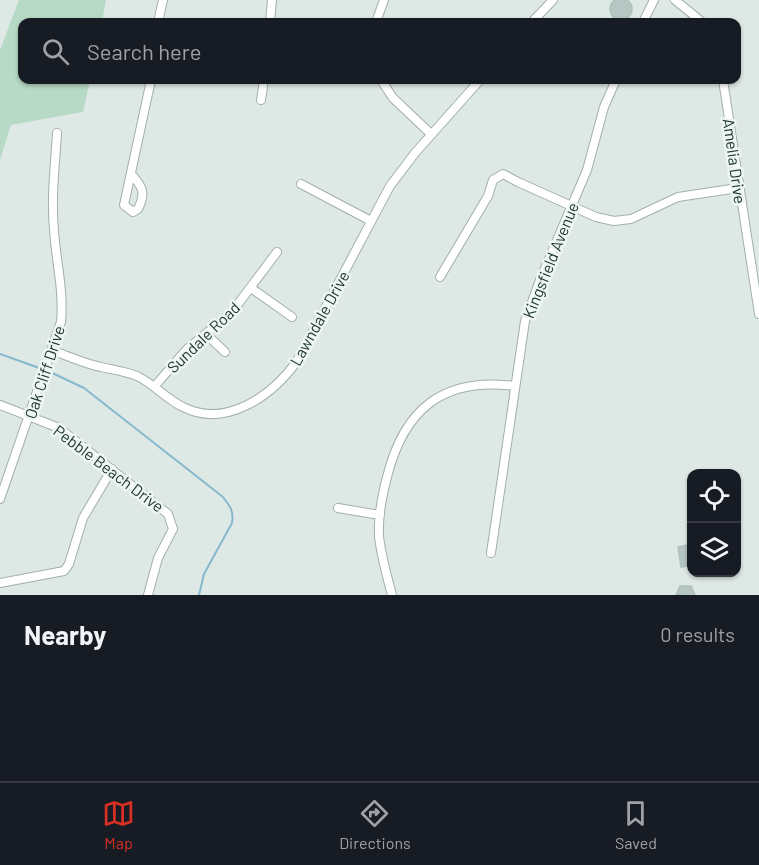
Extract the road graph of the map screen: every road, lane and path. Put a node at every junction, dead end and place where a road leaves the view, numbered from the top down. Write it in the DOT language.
graph roads {
  1 [pos="163,0"];
  2 [pos="272,0"];
  3 [pos="384,0"];
  4 [pos="553,0"];
  5 [pos="654,0"];
  6 [pos="675,0"];
  7 [pos="159,18"];
  8 [pos="270,18"];
  9 [pos="377,18"];
  10 [pos="536,18"];
  11 [pos="645,18"];
  12 [pos="697,18"];
  13 [pos="150,84"];
  14 [pos="263,84"];
  15 [pos="384,84"];
  16 [pos="476,84"];
  17 [pos="614,84"];
  18 [pos="724,84"];
  19 [pos="261,100"];
  20 [pos="57,133"];
  21 [pos="431,134"];
  22 [pos="131,174"];
  23 [pos="301,184"];
  24 [pos="738,188"];
  25 [pos="571,205"];
  26 [pos="371,221"];
  27 [pos="276,252"];
  28 [pos="440,277"];
  29 [pos="250,288"];
  30 [pos="759,314"];
  31 [pos="292,317"];
  32 [pos="207,335"];
  33 [pos="53,351"];
  34 [pos="225,352"];
  35 [pos="513,386"];
  36 [pos="154,387"];
  37 [pos="0,405"];
  38 [pos="30,416"];
  39 [pos="112,469"];
  40 [pos="0,499"];
  41 [pos="338,508"];
  42 [pos="380,515"];
  43 [pos="491,553"];
  44 [pos="0,583"];
  45 [pos="148,595"];
  46 [pos="392,595"];
  1 -- 7 [label="street"];
  2 -- 8 [label="street"];
  3 -- 9 [label="street"];
  4 -- 10 [label="street"];
  5 -- 11 [label="street"];
  6 -- 12 [label="street"];
  13 -- 22 [label="street"];
  14 -- 19 [label="street"];
  15 -- 21 [label="street"];
  16 -- 21 [label="street, Lawndale Drive"];
  17 -- 25 [label="street, Kingsfield Avenue"];
  18 -- 24 [label="street, Amelia Drive"];
  20 -- 33 [label="street, Oak Cliff Drive"];
  21 -- 26 [label="street, Lawndale Drive"];
  23 -- 26 [label="street"];
  24 -- 25 [label="street"];
  24 -- 30 [label="street, Amelia Drive"];
  25 -- 28 [label="street"];
  25 -- 35 [label="street, Kingsfield Avenue"];
  26 -- 36 [label="street, Lawndale Drive"];
  27 -- 29 [label="street, Sundale Road"];
  29 -- 31 [label="street, Sundale Road"];
  29 -- 32 [label="street, Sundale Road"];
  32 -- 34 [label="street"];
  32 -- 36 [label="street, Sundale Road"];
  33 -- 36 [label="street, Lawndale Drive"];
  33 -- 38 [label="street, Oak Cliff Drive"];
  35 -- 42 [label="street"];
  35 -- 43 [label="street, Kingsfield Avenue"];
  37 -- 38 [label="street, Pebble Beach Drive"];
  38 -- 39 [label="street, Pebble Beach Drive"];
  38 -- 40 [label="street, Oak Cliff Drive"];
  39 -- 44 [label="street"];
  39 -- 45 [label="street, Pebble Beach Drive"];
  41 -- 42 [label="street"];
  42 -- 46 [label="street"];
}
